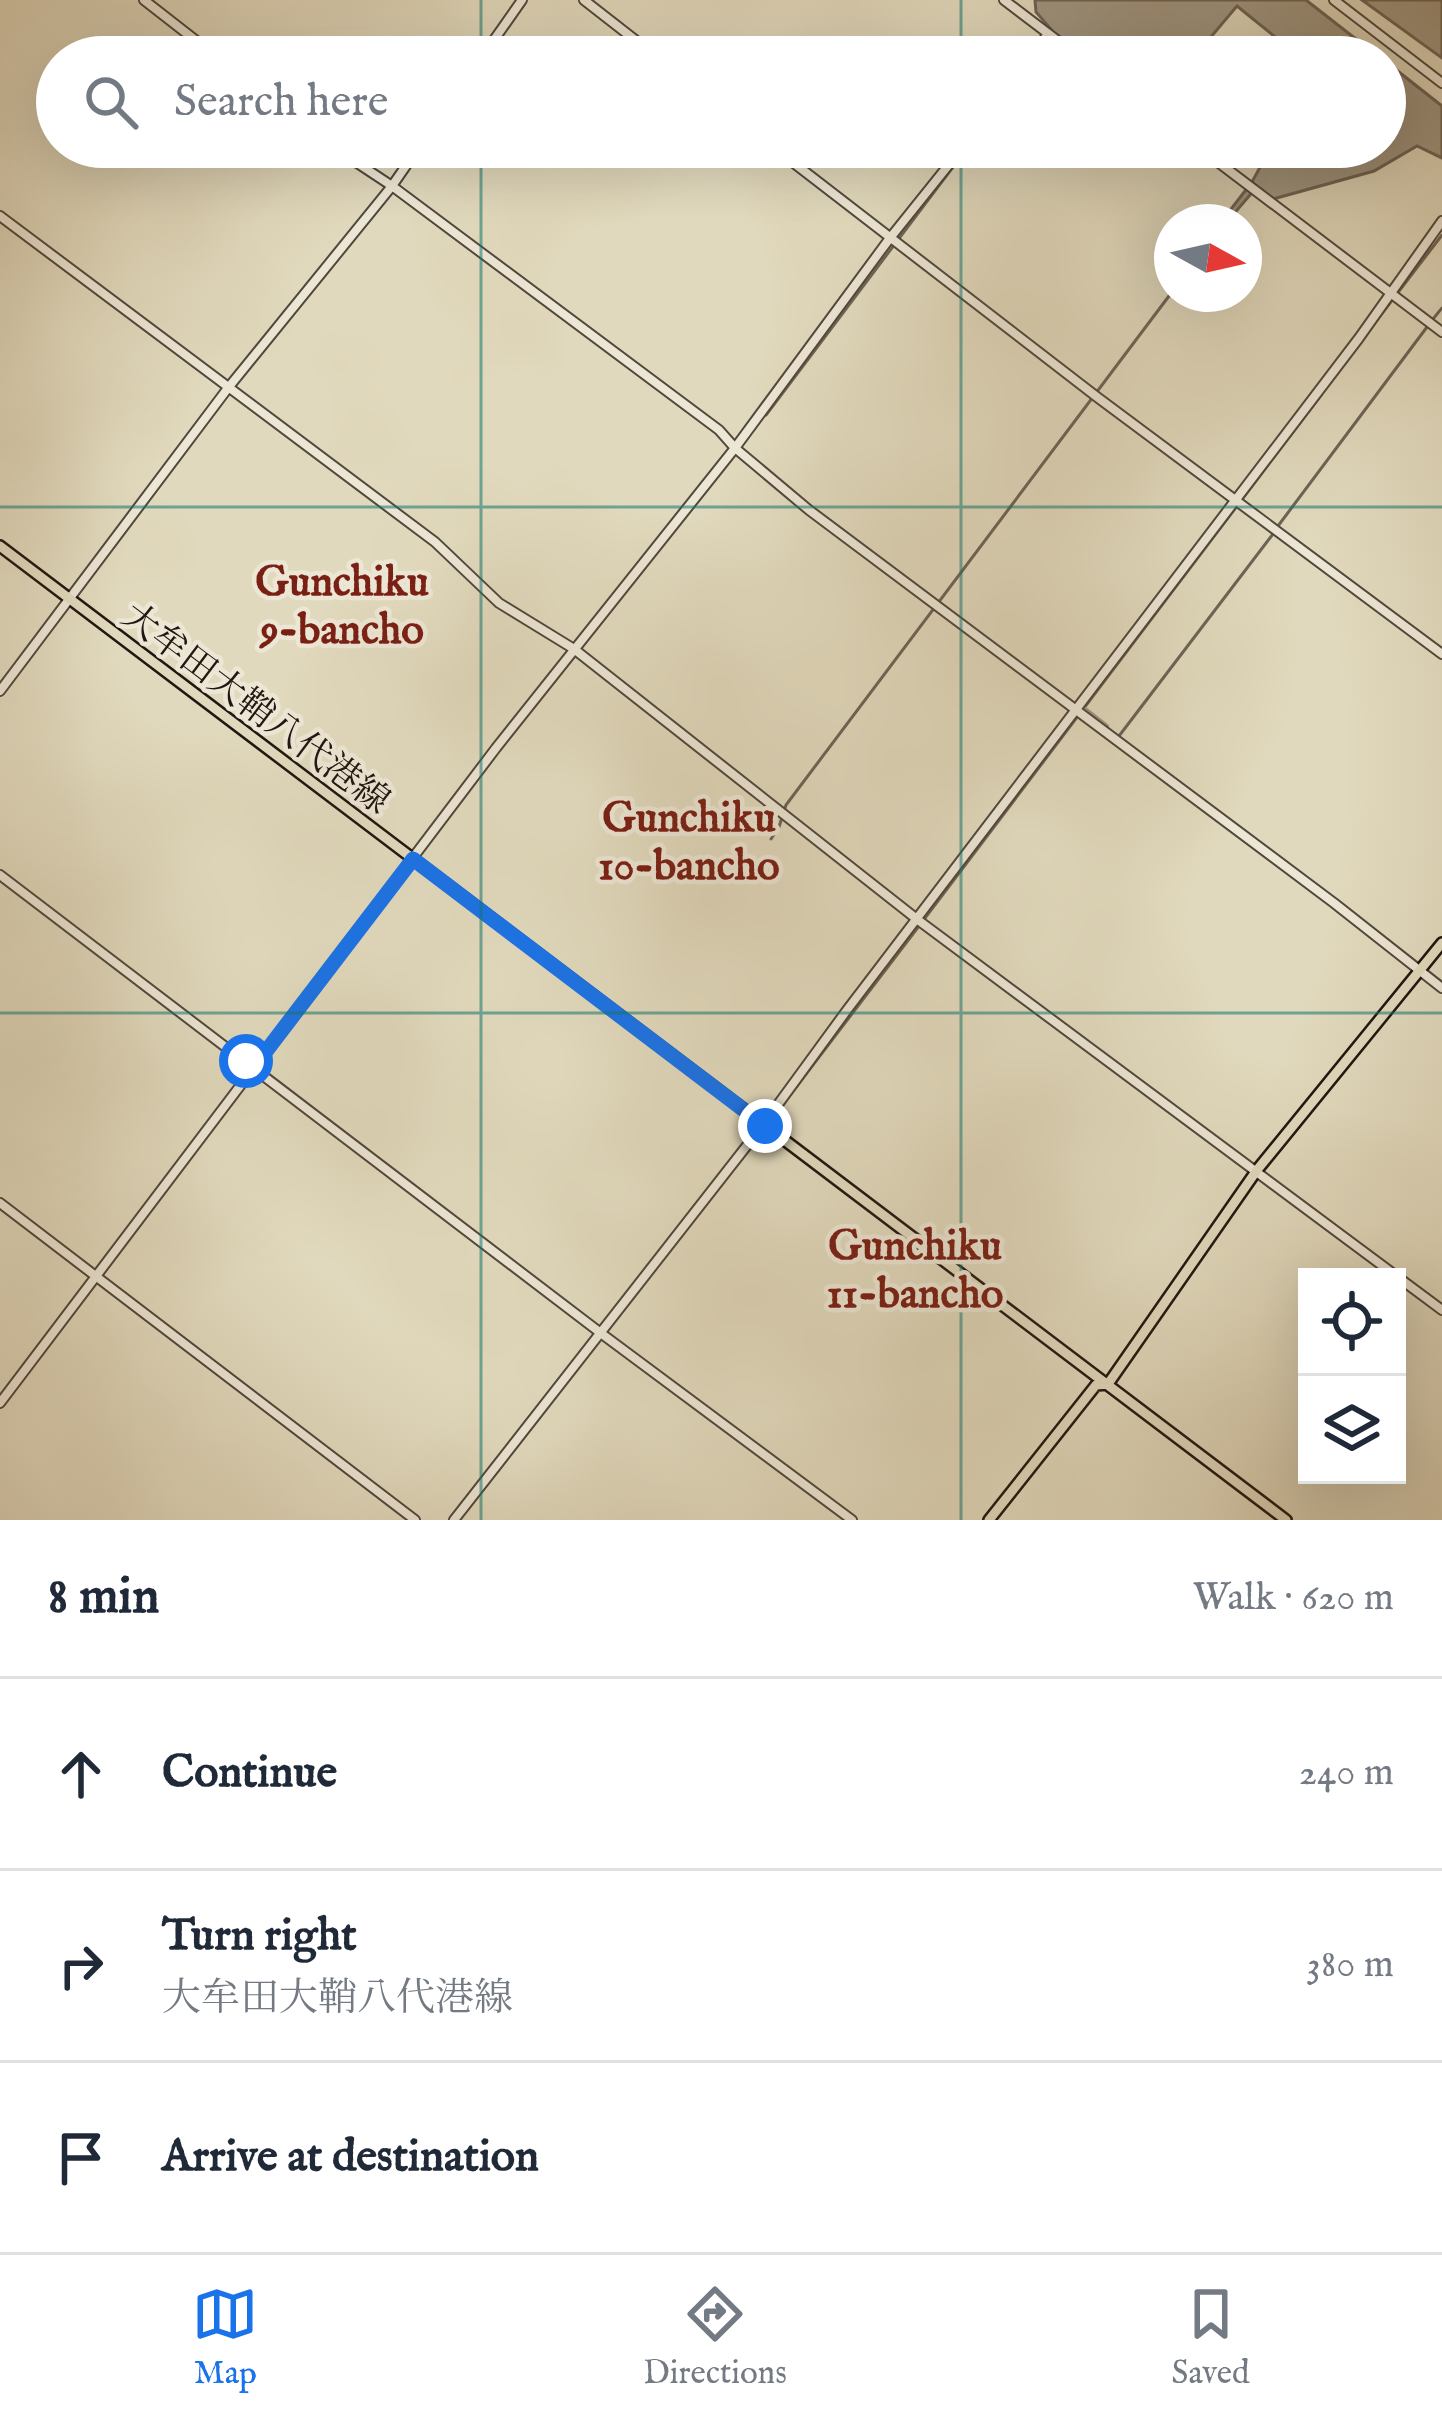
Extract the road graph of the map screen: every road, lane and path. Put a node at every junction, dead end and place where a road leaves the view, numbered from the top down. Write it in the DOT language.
graph roads {
  1 [pos="144,0"];
  2 [pos="522,0"];
  3 [pos="584,0"];
  4 [pos="1004,0"];
  5 [pos="1334,0"];
  6 [pos="191,36"];
  7 [pos="497,36"];
  8 [pos="630,36"];
  9 [pos="1052,36"];
  10 [pos="1381,36"];
  11 [pos="1406,55"];
  12 [pos="1442,83"];
  13 [pos="365,168"];
  14 [pos="404,168"];
  15 [pos="800,168"];
  16 [pos="947,168"];
  17 [pos="1225,168"];
  18 [pos="392,186"];
  19 [pos="0,216"];
  20 [pos="1442,221"];
  21 [pos="894,240"];
  22 [pos="1395,297"];
  23 [pos="1435,326"];
  24 [pos="228,388"];
  25 [pos="735,448"];
  26 [pos="1238,503"];
  27 [pos="0,546"];
  28 [pos="70,599"];
  29 [pos="574,650"];
  30 [pos="1442,654"];
  31 [pos="0,691"];
  32 [pos="1078,713"];
  33 [pos="413,859"];
  34 [pos="0,875"];
  35 [pos="918,920"];
  36 [pos="1442,943"];
  37 [pos="1420,971"];
  38 [pos="1442,988"];
  39 [pos="254,1067"];
  40 [pos="764,1125"];
  41 [pos="1257,1170"];
  42 [pos="0,1203"];
  43 [pos="96,1276"];
  44 [pos="1442,1310"];
  45 [pos="602,1334"];
  46 [pos="1108,1384"];
  47 [pos="0,1402"];
  48 [pos="415,1520"];
  49 [pos="454,1520"];
  50 [pos="852,1520"];
  51 [pos="989,1520"];
  52 [pos="1286,1520"];
  1 -- 6 [label="street"];
  2 -- 7 [label="street"];
  3 -- 8 [label="street"];
  4 -- 9 [label="street"];
  5 -- 10 [label="street"];
  11 -- 12 [label="street"];
  13 -- 18 [label="street"];
  14 -- 18 [label="street"];
  15 -- 21 [label="street"];
  16 -- 21 [label="street"];
  17 -- 22 [label="street"];
  18 -- 24 [label="street"];
  18 -- 25 [label="street"];
  19 -- 24 [label="street"];
  20 -- 22 [label="street"];
  21 -- 25 [label="street"];
  21 -- 26 [label="street"];
  22 -- 23 [label="street"];
  22 -- 26 [label="street"];
  24 -- 28 [label="street"];
  24 -- 29 [label="street"];
  25 -- 29 [label="street"];
  25 -- 32 [label="street"];
  26 -- 30 [label="street"];
  26 -- 32 [label="street"];
  27 -- 28 [label="main road, 大牟田大鞘八代港線"];
  28 -- 31 [label="street"];
  28 -- 33 [label="main road, 大牟田大鞘八代港線"];
  29 -- 33 [label="street"];
  29 -- 35 [label="street"];
  32 -- 35 [label="street"];
  32 -- 37 [label="street"];
  33 -- 39 [label="street"];
  33 -- 40 [label="main road, 大牟田大鞘八代港線"];
  34 -- 39 [label="street"];
  35 -- 40 [label="street"];
  35 -- 41 [label="street"];
  36 -- 37 [label="main road"];
  37 -- 38 [label="street"];
  37 -- 41 [label="main road"];
  39 -- 43 [label="street"];
  39 -- 45 [label="street"];
  40 -- 45 [label="street"];
  40 -- 46 [label="main road, 大牟田大鞘八代港線"];
  41 -- 44 [label="street"];
  41 -- 46 [label="main road"];
  42 -- 43 [label="street"];
  43 -- 47 [label="street"];
  43 -- 48 [label="street"];
  45 -- 49 [label="street"];
  45 -- 50 [label="street"];
  46 -- 51 [label="main road"];
  46 -- 52 [label="main road, 大牟田大鞘八代港線"];
}
